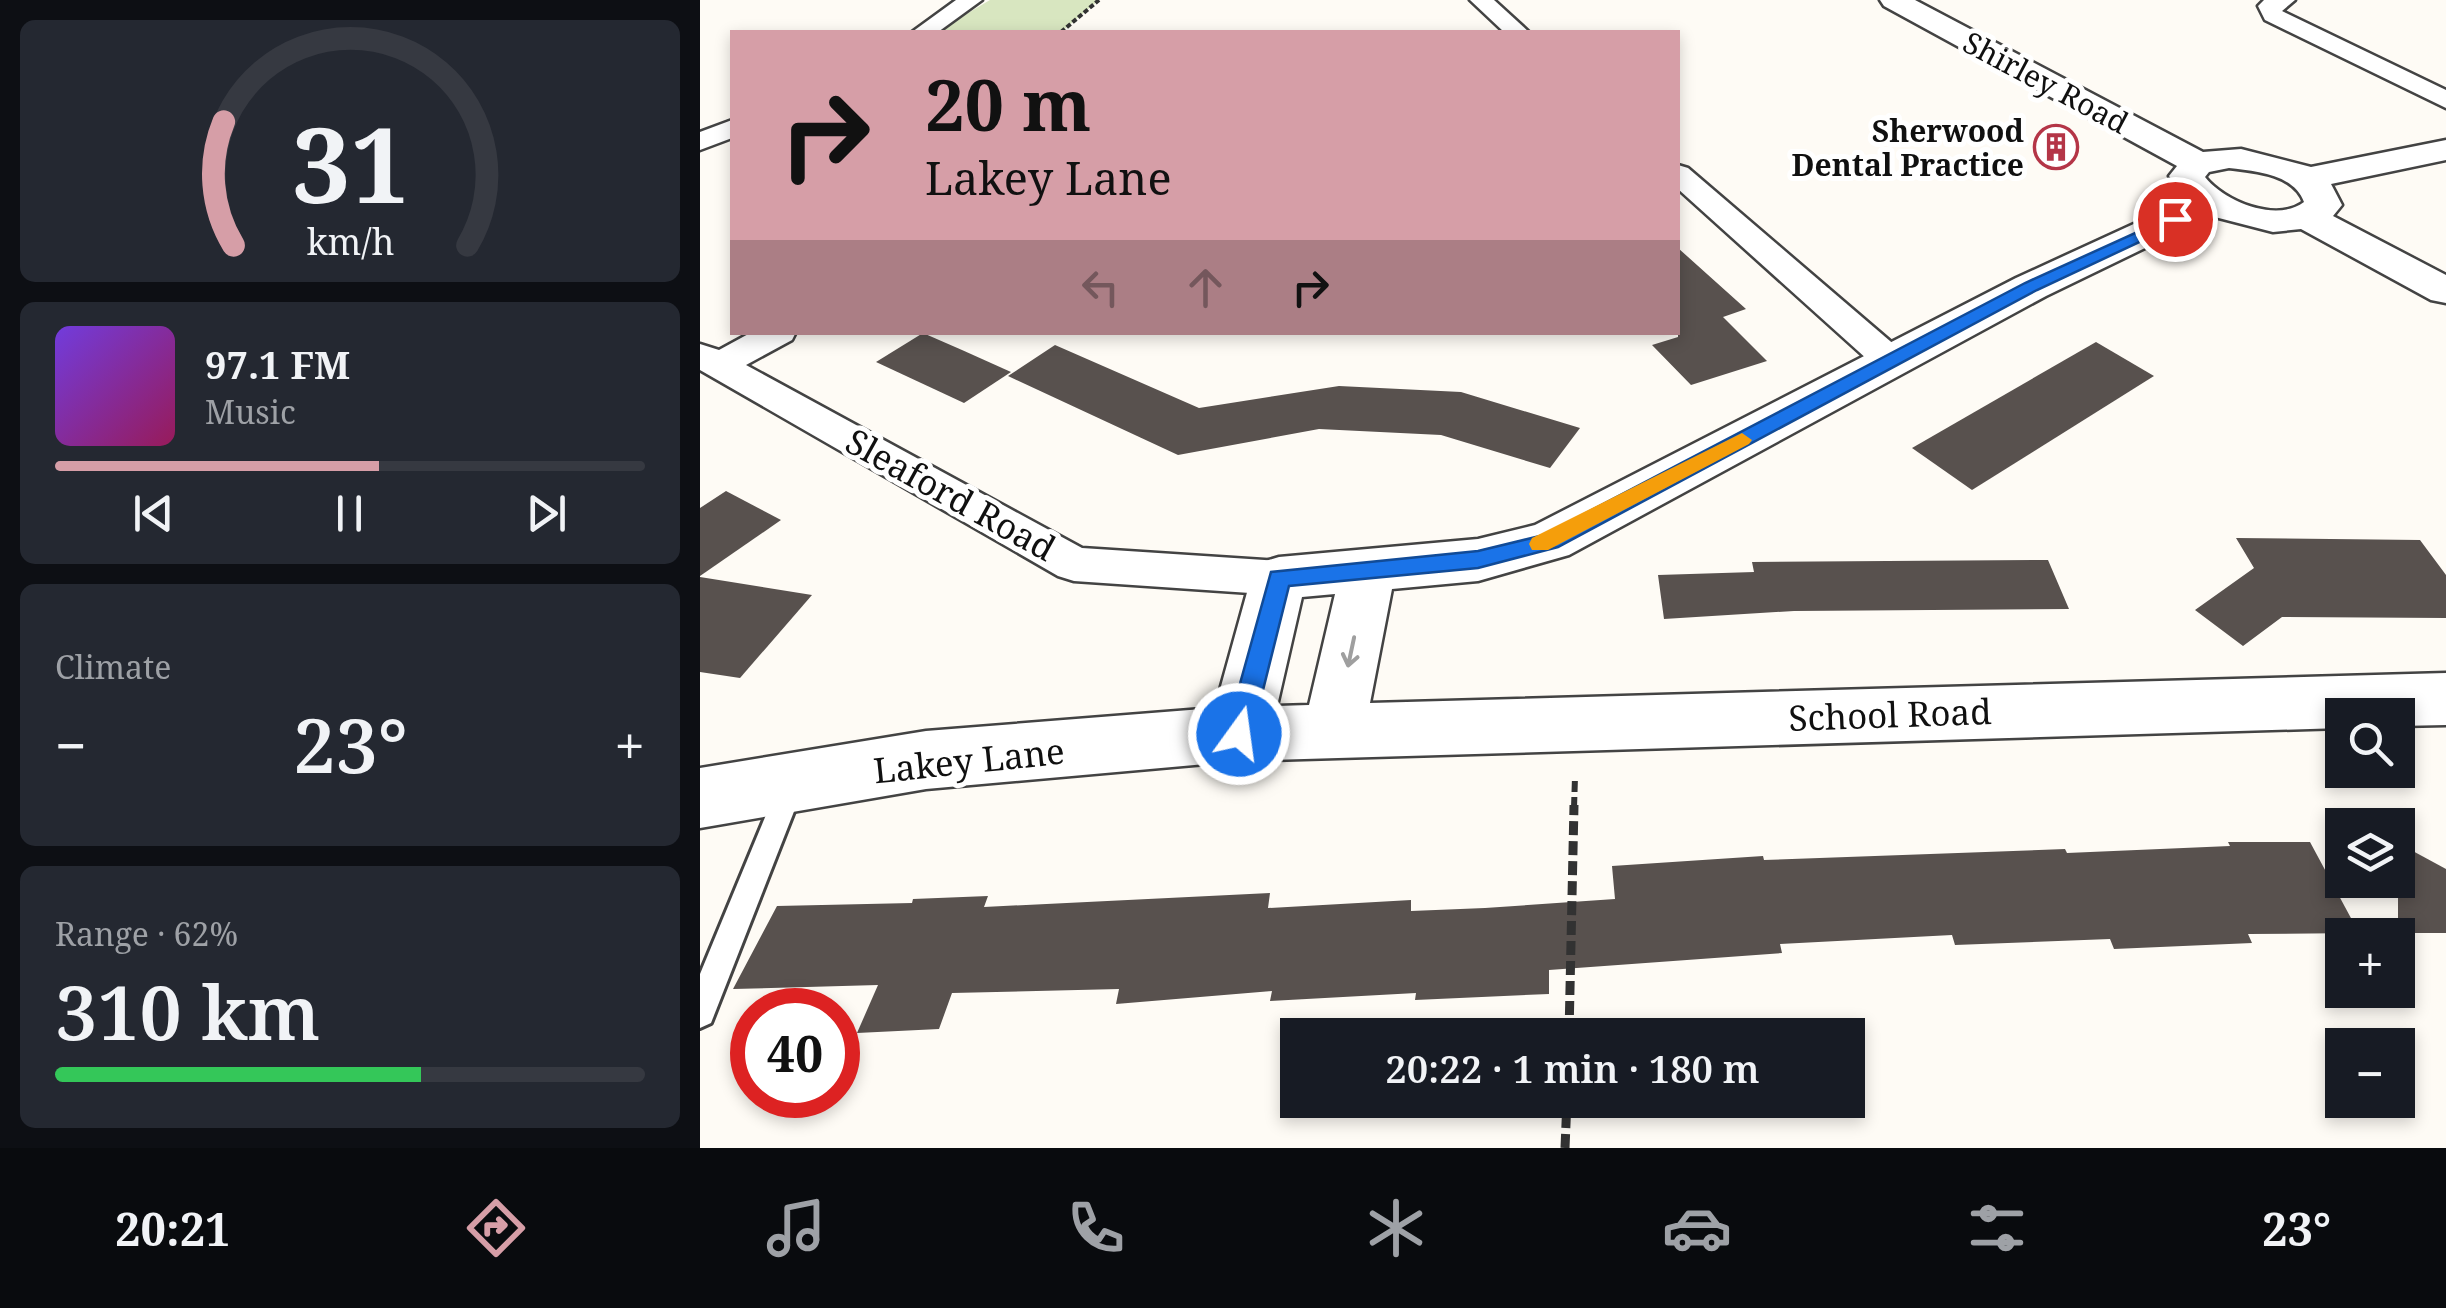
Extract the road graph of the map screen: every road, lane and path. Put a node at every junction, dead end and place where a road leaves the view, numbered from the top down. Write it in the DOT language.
graph roads {
  1 [pos="971,0"];
  2 [pos="1099,0"];
  3 [pos="1481,0"];
  4 [pos="1894,0"];
  5 [pos="2284,0"];
  6 [pos="927,30"];
  7 [pos="1063,30"];
  8 [pos="1516,30"];
  9 [pos="2446,100"];
  10 [pos="730,129"];
  11 [pos="700,142"];
  12 [pos="2446,150"];
  13 [pos="1680,176"];
  14 [pos="2204,183"];
  15 [pos="2306,198"];
  16 [pos="2446,291"];
  17 [pos="771,335"];
  18 [pos="710,360"];
  19 [pos="1890,362"];
  20 [pos="1367,573"];
  21 [pos="1279,578"];
  22 [pos="2446,699"];
  23 [pos="1570,723"];
  24 [pos="1334,730"];
  25 [pos="1239,734"];
  26 [pos="792,782"];
  27 [pos="700,798"];
  28 [pos="700,1012"];
  29 [pos="1570,1018"];
  30 [pos="1566,1118"];
  31 [pos="1565,1148"];
  1 -- 6 [label="street"];
  2 -- 7 [label="path"];
  3 -- 8 [label="street"];
  4 -- 14 [label="street, Shirley Road"];
  5 -- 9 [label="street"];
  10 -- 11 [label="street"];
  12 -- 15 [label="street"];
  13 -- 19 [label="street"];
  14 -- 15 [label="street, Shirley Road"];
  14 -- 15 [label="street"];
  14 -- 19 [label="street"];
  15 -- 16 [label="street"];
  17 -- 18 [label="street"];
  18 -- 21 [label="street, Sleaford Road"];
  19 -- 20 [label="street"];
  20 -- 21 [label="street"];
  20 -- 24 [label="street, one-way"];
  21 -- 25 [label="street"];
  22 -- 23 [label="street, School Road"];
  23 -- 24 [label="street, School Road"];
  23 -- 29 [label="path"];
  24 -- 25 [label="street, Lakey Lane"];
  25 -- 26 [label="street, Lakey Lane"];
  26 -- 27 [label="street, Lakey Lane"];
  26 -- 28 [label="lane"];
  30 -- 31 [label="path"];
}
